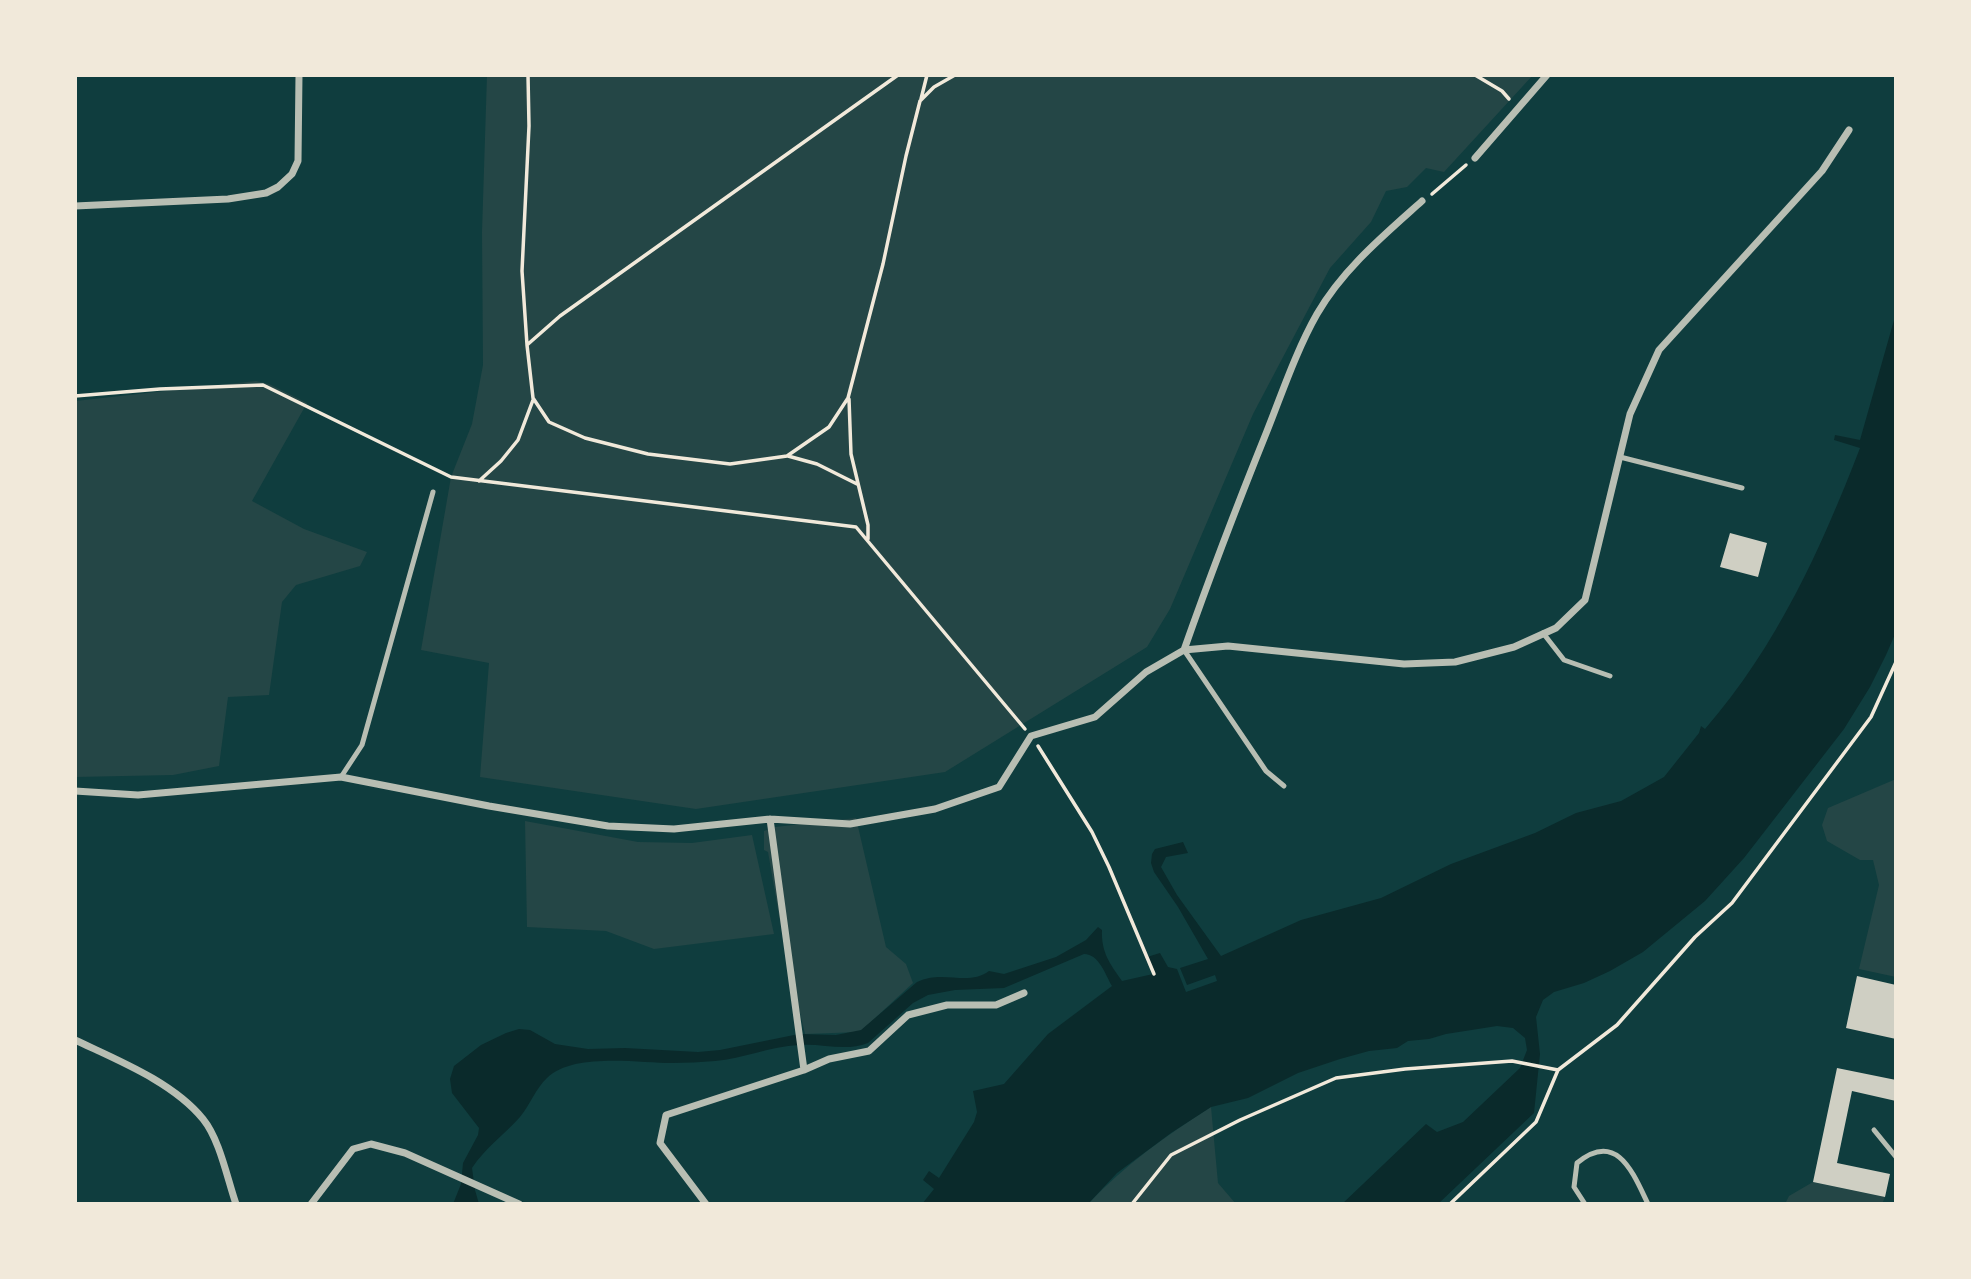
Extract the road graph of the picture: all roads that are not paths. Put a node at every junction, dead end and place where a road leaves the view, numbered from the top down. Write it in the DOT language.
graph roads {
  1 [pos="299,75"];
  2 [pos="1547,75"];
  3 [pos="1849,130"];
  4 [pos="1475,158"];
  5 [pos="1422,201"];
  6 [pos="75,206"];
  7 [pos="1620,457"];
  8 [pos="1742,488"];
  9 [pos="433,492"];
  10 [pos="1543,633"];
  11 [pos="1184,650"];
  12 [pos="1610,676"];
  13 [pos="341,777"];
  14 [pos="1284,786"];
  15 [pos="75,791"];
  16 [pos="770,819"];
  17 [pos="1024,993"];
  18 [pos="75,1040"];
  19 [pos="804,1070"];
  20 [pos="1874,1130"];
  21 [pos="1896,1157"];
  22 [pos="236,1204"];
  23 [pos="311,1204"];
  24 [pos="519,1204"];
  25 [pos="706,1204"];
  26 [pos="1585,1204"];
  27 [pos="1648,1204"];
  1 -- 6 [label="street"];
  2 -- 4 [label="street"];
  3 -- 7 [label="street"];
  5 -- 11 [label="street"];
  7 -- 8 [label="lane"];
  7 -- 10 [label="street"];
  9 -- 13 [label="lane"];
  10 -- 11 [label="street"];
  10 -- 12 [label="lane"];
  11 -- 14 [label="lane"];
  11 -- 16 [label="street"];
  13 -- 15 [label="street"];
  13 -- 16 [label="street"];
  16 -- 19 [label="street"];
  17 -- 19 [label="street"];
  18 -- 22 [label="street"];
  19 -- 25 [label="street"];
  20 -- 21 [label="lane"];
  23 -- 24 [label="street"];
  26 -- 27 [label="lane"];
}
